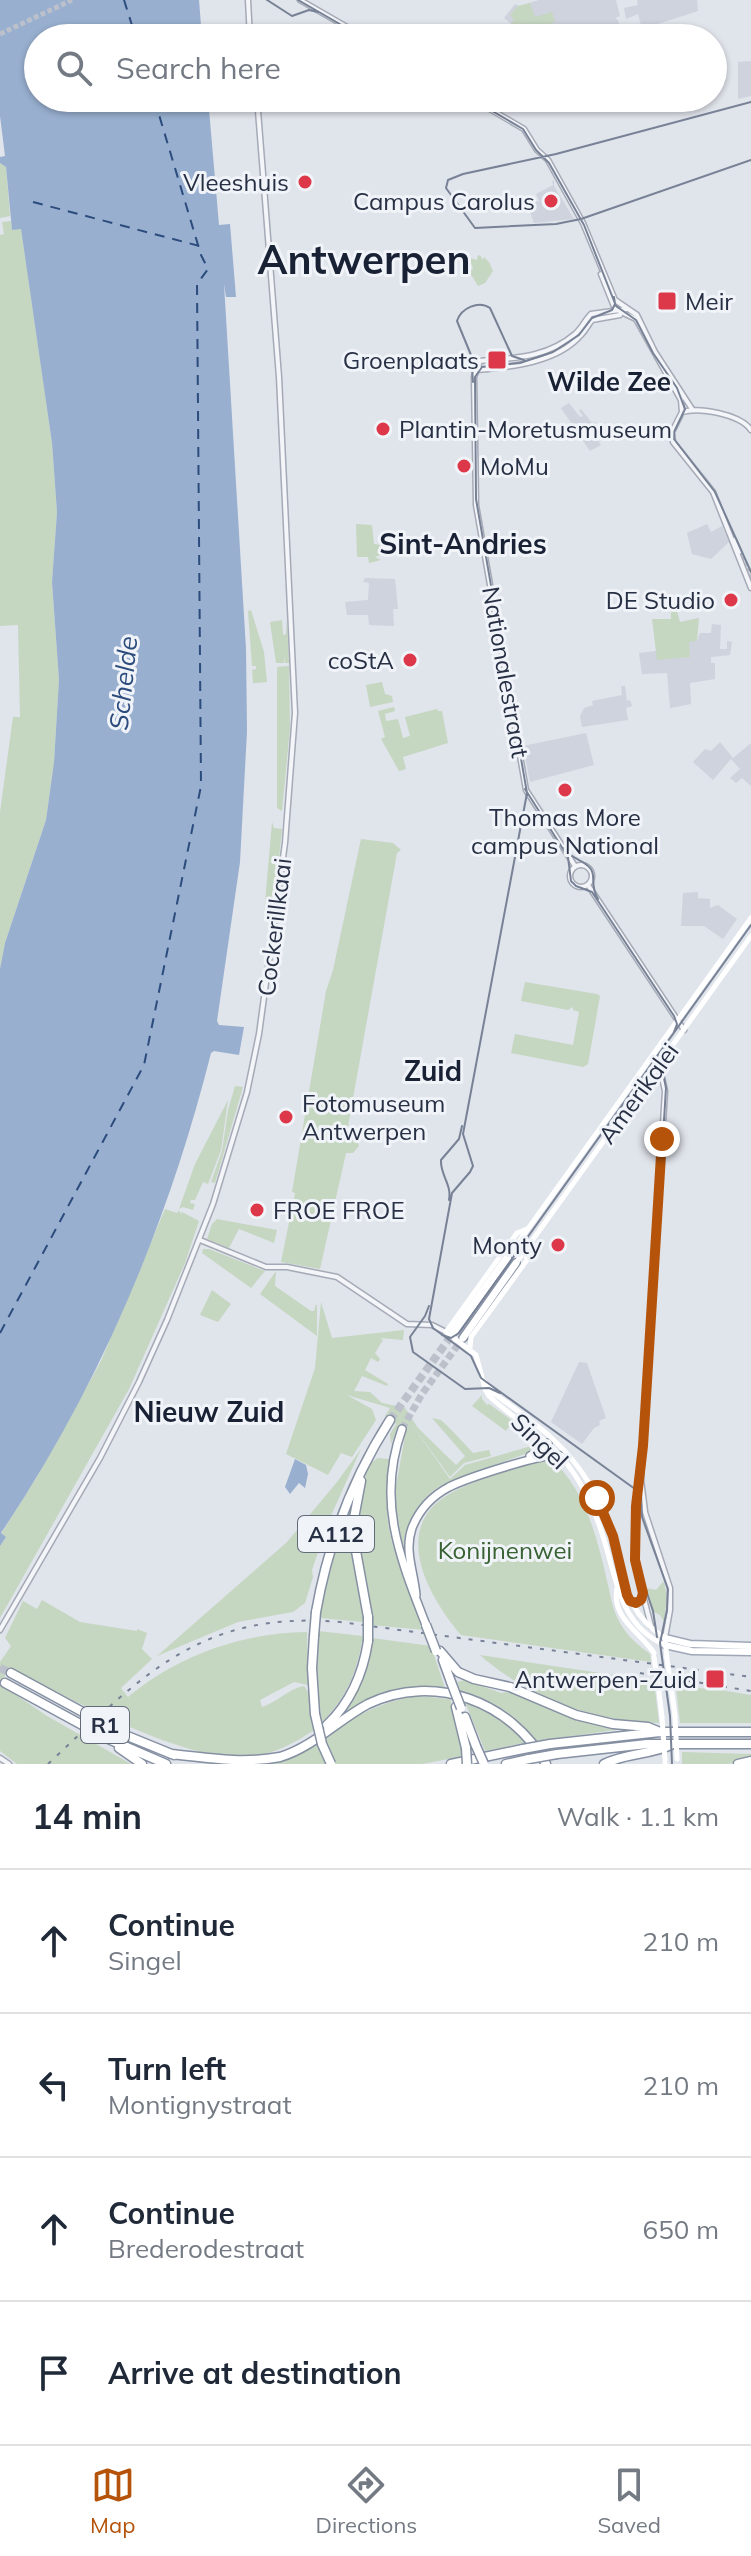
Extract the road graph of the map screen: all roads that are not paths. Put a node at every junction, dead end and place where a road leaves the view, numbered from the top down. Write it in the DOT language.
graph roads {
  1 [pos="248,0"];
  2 [pos="301,1"];
  3 [pos="249,24"];
  4 [pos="341,24"];
  5 [pos="258,112"];
  6 [pos="495,112"];
  7 [pos="600,264"];
  8 [pos="615,309"];
  9 [pos="627,309"];
  10 [pos="623,314"];
  11 [pos="594,316"];
  12 [pos="637,319"];
  13 [pos="518,362"];
  14 [pos="476,370"];
  15 [pos="690,408"];
  16 [pos="682,412"];
  17 [pos="751,430"];
  18 [pos="722,512"];
  19 [pos="739,552"];
  20 [pos="751,588"];
  21 [pos="575,866"];
  22 [pos="588,885"];
  23 [pos="751,918"];
  24 [pos="751,936"];
  25 [pos="677,1020"];
  26 [pos="684,1030"];
  27 [pos="659,1064"];
  28 [pos="652,1074"];
  29 [pos="663,1076"];
  30 [pos="527,1229"];
  31 [pos="200,1240"];
  32 [pos="526,1250"];
  33 [pos="512,1260"];
  34 [pos="450,1332"];
  35 [pos="463,1338"];
  36 [pos="470,1349"];
  37 [pos="483,1377"];
  38 [pos="390,1420"];
  39 [pos="402,1429"];
  40 [pos="546,1431"];
  41 [pos="548,1443"];
  42 [pos="561,1456"];
  43 [pos="366,1461"];
  44 [pos="518,1463"];
  45 [pos="640,1491"];
  46 [pos="397,1543"];
  47 [pos="617,1587"];
  48 [pos="643,1593"];
  49 [pos="416,1595"];
  50 [pos="630,1601"];
  51 [pos="428,1626"];
  52 [pos="651,1628"];
  53 [pos="0,1630"];
  54 [pos="652,1638"];
  55 [pos="665,1641"];
  56 [pos="751,1646"];
  57 [pos="438,1651"];
  58 [pos="751,1652"];
  59 [pos="654,1655"];
  60 [pos="11,1673"];
  61 [pos="5,1683"];
  62 [pos="459,1708"];
  63 [pos="660,1732"];
  64 [pos="751,1732"];
  65 [pos="106,1738"];
  66 [pos="674,1743"];
  67 [pos="751,1744"];
  68 [pos="296,1750"];
  69 [pos="171,1754"];
  70 [pos="0,1758"];
  71 [pos="677,1761"];
  72 [pos="751,1761"];
  73 [pos="665,1763"];
  74 [pos="9,1764"];
  75 [pos="142,1764"];
  76 [pos="166,1764"];
  77 [pos="202,1764"];
  78 [pos="331,1764"];
  79 [pos="451,1764"];
  80 [pos="467,1764"];
  81 [pos="484,1764"];
  82 [pos="506,1764"];
  83 [pos="546,1764"];
  84 [pos="604,1764"];
  85 [pos="738,1764"];
  1 -- 3 [label="street"];
  2 -- 4 [label="street"];
  5 -- 31 [label="street, Cockerillkaai"];
  6 -- 7 [label="street"];
  7 -- 8 [label="street"];
  7 -- 9 [label="street"];
  8 -- 9 [label="street"];
  8 -- 10 [label="street"];
  8 -- 11 [label="street"];
  9 -- 12 [label="street"];
  10 -- 11 [label="street"];
  10 -- 12 [label="street"];
  11 -- 13 [label="street"];
  12 -- 15 [label="street"];
  12 -- 16 [label="street"];
  13 -- 14 [label="street"];
  13 -- 14 [label="street, Nationalestraat"];
  14 -- 21 [label="street, Nationalestraat"];
  15 -- 16 [label="street"];
  15 -- 17 [label="street"];
  16 -- 18 [label="street"];
  18 -- 19 [label="street"];
  18 -- 20 [label="street"];
  21 -- 22 [label="street"];
  21 -- 22 [label="street"];
  22 -- 25 [label="street"];
  23 -- 25 [label="main road, Amerikalei"];
  24 -- 26 [label="main road, Amerikalei"];
  25 -- 26 [label="street"];
  25 -- 30 [label="main road, Amerikalei"];
  26 -- 27 [label="main road, Amerikalei"];
  27 -- 28 [label="main road, Amerikalei"];
  27 -- 29 [label="street"];
  28 -- 29 [label="street"];
  28 -- 32 [label="main road, Amerikalei"];
  29 -- 45 [label="street"];
  30 -- 33 [label="main road, Amerikalei"];
  30 -- 34 [label="main road, Amerikalei"];
  31 -- 34 [label="street"];
  31 -- 53 [label="street, Cockerillkaai"];
  32 -- 33 [label="main road, Amerikalei"];
  32 -- 36 [label="main road, Amerikalei"];
  33 -- 34 [label="highway, Amerikalei"];
  33 -- 35 [label="highway, Amerikalei"];
  34 -- 36 [label="main road"];
  36 -- 37 [label="main road"];
  37 -- 40 [label="main road, Singel"];
  37 -- 41 [label="main road, Singel"];
  38 -- 43 [label="highway, A112"];
  39 -- 46 [label="highway, A112"];
  40 -- 41 [label="main road"];
  40 -- 50 [label="main road, Singel"];
  41 -- 42 [label="main road, Singel"];
  41 -- 44 [label="highway"];
  42 -- 44 [label="highway"];
  42 -- 47 [label="main road, Singel"];
  43 -- 68 [label="highway, bridge"];
  43 -- 78 [label="highway, A112, bridge"];
  44 -- 49 [label="highway"];
  45 -- 48 [label="street"];
  45 -- 55 [label="street"];
  46 -- 49 [label="highway, A112"];
  46 -- 51 [label="highway"];
  47 -- 54 [label="main road, Singel"];
  47 -- 59 [label="main road"];
  48 -- 50 [label="street"];
  48 -- 52 [label="street"];
  49 -- 51 [label="highway, A112"];
  50 -- 52 [label="main road, Singel"];
  51 -- 57 [label="highway, A112, bridge"];
  52 -- 54 [label="main road"];
  52 -- 55 [label="main road, Singel"];
  54 -- 55 [label="main road"];
  54 -- 59 [label="main road"];
  55 -- 56 [label="main road"];
  55 -- 58 [label="main road"];
  55 -- 71 [label="main road, bridge"];
  57 -- 62 [label="highway, A112, bridge"];
  57 -- 63 [label="highway"];
  59 -- 73 [label="main road, bridge"];
  60 -- 69 [label="highway, R1"];
  61 -- 65 [label="highway, R1"];
  62 -- 80 [label="highway, bridge"];
  62 -- 81 [label="highway, A112, bridge"];
  63 -- 64 [label="highway"];
  63 -- 79 [label="highway, bridge"];
  65 -- 75 [label="highway"];
  65 -- 76 [label="highway, R1"];
  66 -- 67 [label="highway"];
  66 -- 82 [label="highway, bridge"];
  66 -- 84 [label="highway"];
  68 -- 69 [label="highway"];
  68 -- 83 [label="highway"];
  69 -- 77 [label="highway, R1"];
  70 -- 74 [label="street"];
  72 -- 85 [label="highway"];
}
